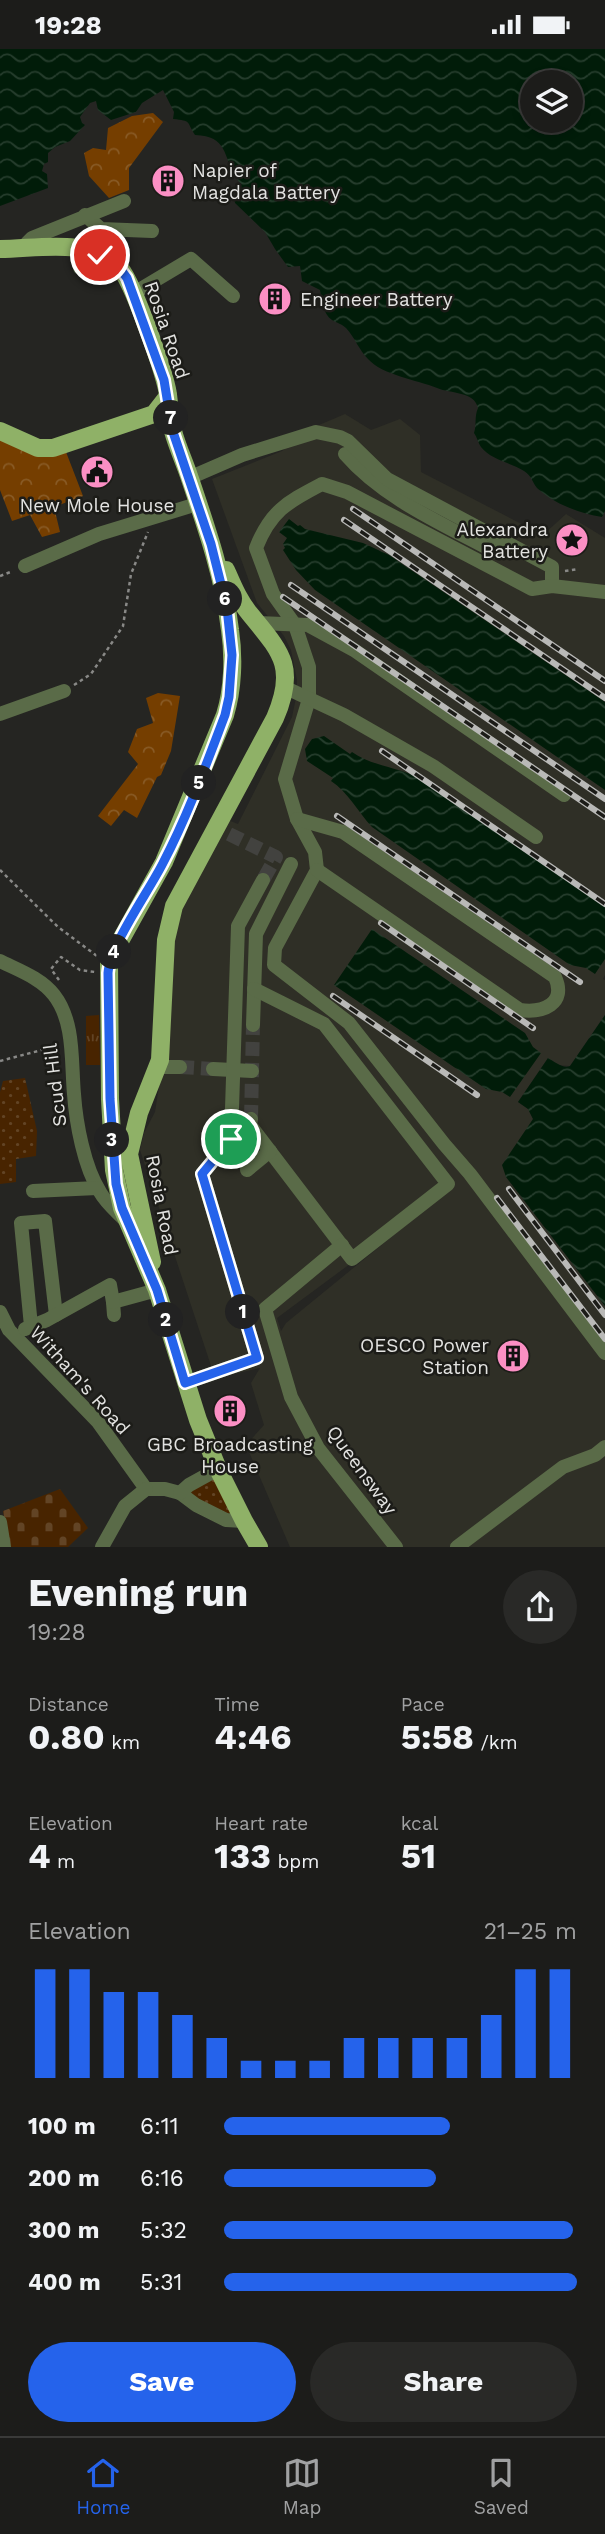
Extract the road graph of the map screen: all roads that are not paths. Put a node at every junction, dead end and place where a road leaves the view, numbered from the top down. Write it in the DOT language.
graph roads {
  1 [pos="124,201"];
  2 [pos="85,215"];
  3 [pos="152,231"];
  4 [pos="0,249"];
  5 [pos="29,249"];
  6 [pos="106,258"];
  7 [pos="80,268"];
  8 [pos="134,293"];
  9 [pos="233,296"];
  10 [pos="168,396"];
  11 [pos="154,414"];
  12 [pos="172,429"];
  13 [pos="0,431"];
  14 [pos="345,454"];
  15 [pos="189,478"];
  16 [pos="197,504"];
  17 [pos="211,544"];
  18 [pos="495,552"];
  19 [pos="25,566"];
  20 [pos="552,586"];
  21 [pos="605,592"];
  22 [pos="258,623"];
  23 [pos="295,625"];
  24 [pos="230,629"];
  25 [pos="284,687"];
  26 [pos="64,691"];
  27 [pos="309,699"];
  28 [pos="0,714"];
  29 [pos="564,795"];
  30 [pos="297,819"];
  31 [pos="536,837"];
  32 [pos="291,864"];
  33 [pos="317,870"];
  34 [pos="263,880"];
  35 [pos="0,961"];
  36 [pos="254,989"];
  37 [pos="253,1025"];
  38 [pos="159,1067"];
  39 [pos="180,1067"];
  40 [pos="213,1069"];
  41 [pos="233,1070"];
  42 [pos="252,1072"];
  43 [pos="251,1119"];
  44 [pos="270,1151"];
  45 [pos="247,1170"];
  46 [pos="97,1188"];
  47 [pos="33,1191"];
  48 [pos="128,1223"];
  49 [pos="342,1245"];
  50 [pos="157,1290"];
  51 [pos="0,1312"];
  52 [pos="56,1315"];
  53 [pos="32,1326"];
  54 [pos="29,1350"];
  55 [pos="605,1353"];
  56 [pos="185,1383"];
  57 [pos="605,1447"];
  58 [pos="218,1469"];
  59 [pos="146,1489"];
  60 [pos="180,1493"];
  61 [pos="244,1521"];
  62 [pos="0,1523"];
  63 [pos="4,1547"];
  64 [pos="103,1547"];
  65 [pos="260,1547"];
  66 [pos="396,1547"];
  67 [pos="457,1547"];
  1 -- 2 [label="street"];
  2 -- 3 [label="street"];
  2 -- 5 [label="street"];
  4 -- 5 [label="main road"];
  5 -- 6 [label="main road"];
  6 -- 7 [label="street"];
  6 -- 8 [label="main road, Rosia Road"];
  8 -- 9 [label="street"];
  8 -- 10 [label="main road, Rosia Road"];
  10 -- 11 [label="main road"];
  10 -- 12 [label="main road, Rosia Road"];
  11 -- 12 [label="main road"];
  11 -- 13 [label="main road"];
  12 -- 15 [label="main road, Rosia Road"];
  14 -- 18 [label="street"];
  15 -- 16 [label="main road, Rosia Road"];
  15 -- 20 [label="street"];
  16 -- 17 [label="main road, Rosia Road"];
  16 -- 19 [label="street"];
  17 -- 22 [label="main road, Rosia Road"];
  17 -- 24 [label="main road, Rosia Road"];
  20 -- 21 [label="street"];
  20 -- 23 [label="street"];
  22 -- 23 [label="street"];
  22 -- 24 [label="main road"];
  22 -- 25 [label="main road, Rosia Road"];
  23 -- 27 [label="street"];
  23 -- 29 [label="street"];
  24 -- 48 [label="main road, Rosia Road"];
  25 -- 27 [label="street"];
  25 -- 38 [label="main road, Rosia Road"];
  26 -- 28 [label="street"];
  27 -- 30 [label="street"];
  27 -- 31 [label="street"];
  30 -- 33 [label="street"];
  30 -- 33 [label="street"];
  32 -- 36 [label="street"];
  33 -- 55 [label="street"];
  34 -- 41 [label="street"];
  35 -- 46 [label="street, Scud Hill"];
  36 -- 37 [label="street"];
  36 -- 49 [label="street"];
  38 -- 39 [label="street"];
  38 -- 50 [label="main road, Rosia Road"];
  40 -- 41 [label="street"];
  41 -- 42 [label="street"];
  41 -- 56 [label="street"];
  43 -- 44 [label="street"];
  44 -- 45 [label="street"];
  44 -- 49 [label="street"];
  46 -- 47 [label="street"];
  46 -- 48 [label="street, Scud Hill"];
  48 -- 50 [label="main road, Rosia Road"];
  49 -- 66 [label="street, Queensway"];
  50 -- 52 [label="street"];
  50 -- 56 [label="main road, Rosia Road"];
  51 -- 54 [label="street, Witham's Road"];
  52 -- 53 [label="street"];
  52 -- 53 [label="street"];
  53 -- 54 [label="street"];
  54 -- 59 [label="street, Witham's Road"];
  56 -- 58 [label="main road, Rosia Road"];
  57 -- 67 [label="street"];
  58 -- 60 [label="street"];
  58 -- 61 [label="main road, Rosia Road"];
  59 -- 60 [label="street"];
  59 -- 64 [label="street"];
  60 -- 61 [label="street"];
  61 -- 65 [label="main road, Rosia Road"];
  62 -- 63 [label="street"];
}
